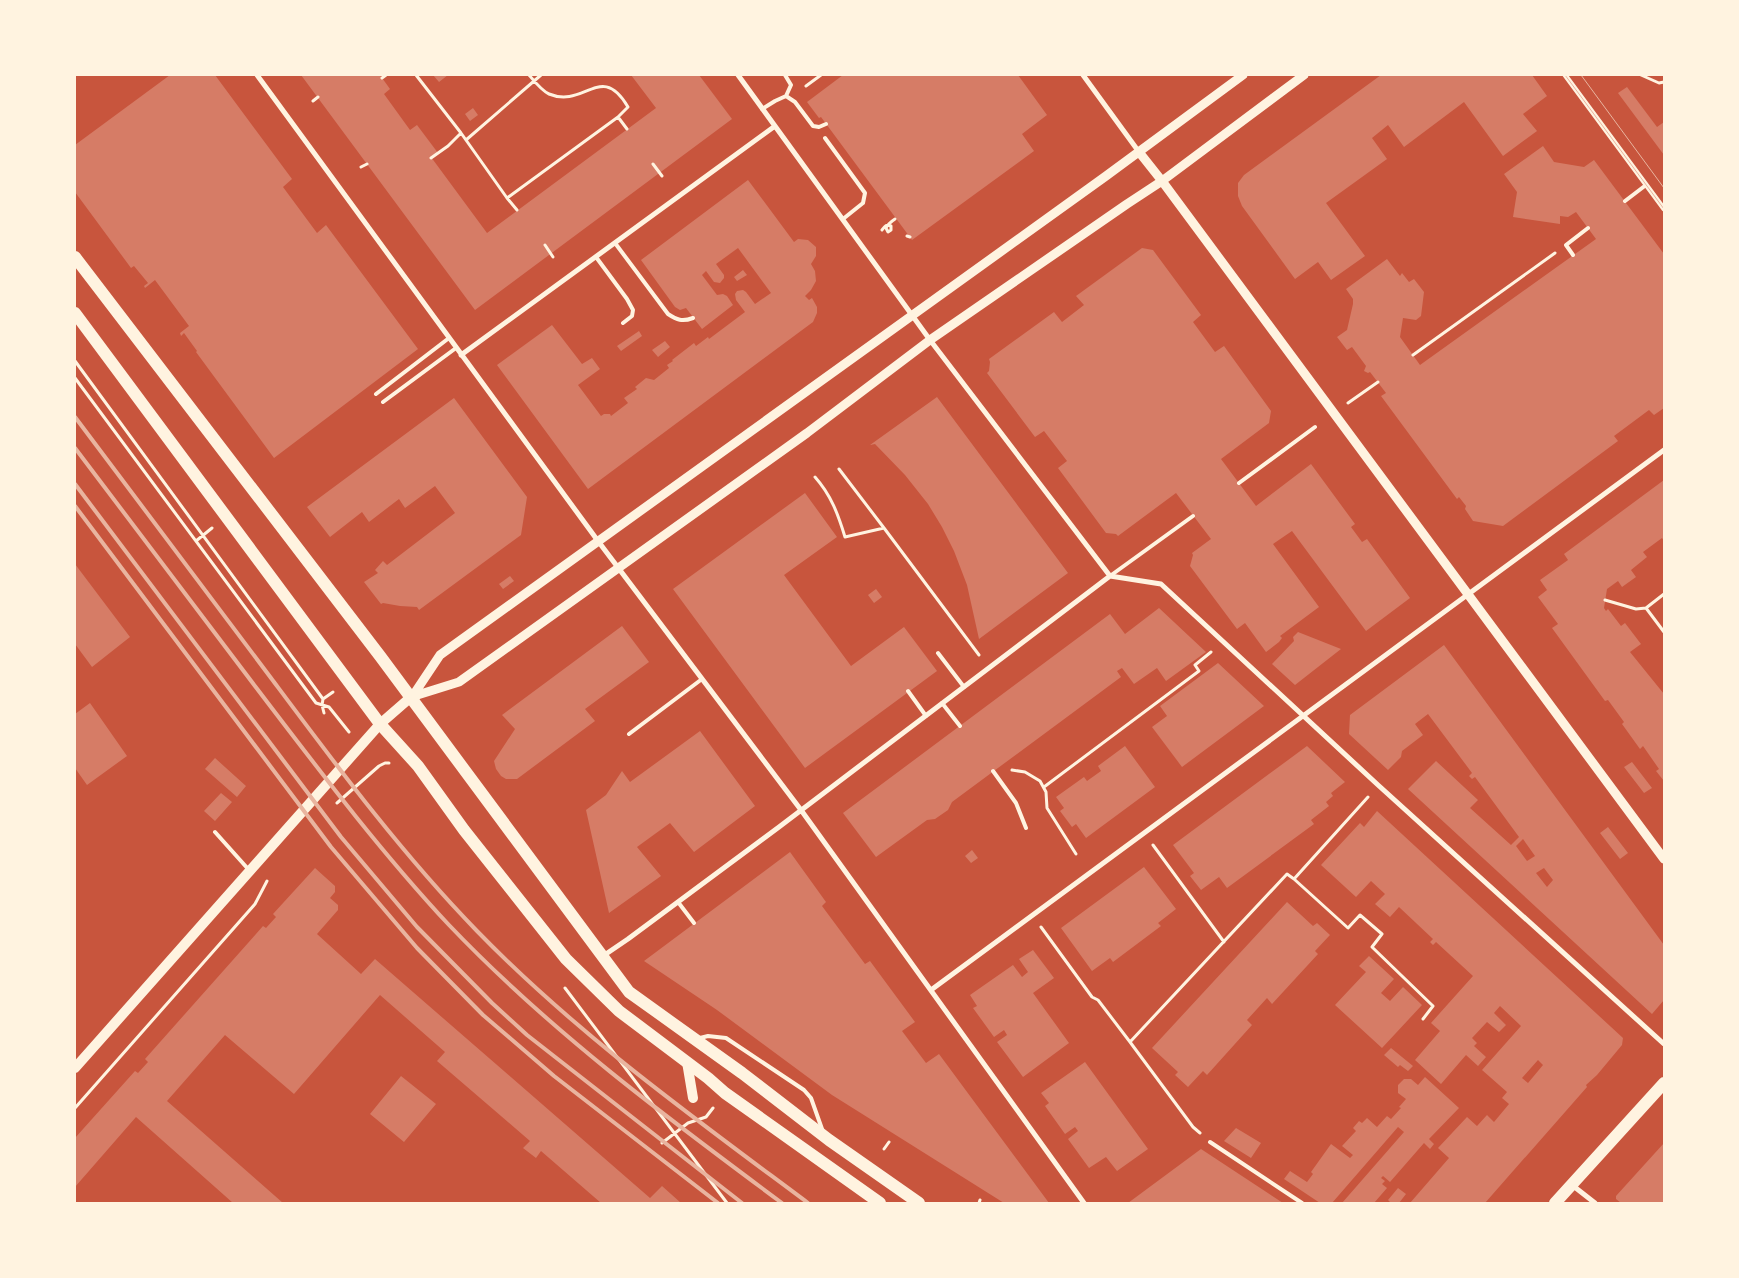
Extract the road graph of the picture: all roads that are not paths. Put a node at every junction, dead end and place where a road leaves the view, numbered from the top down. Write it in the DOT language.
graph roads {
  1 [pos="257,75"];
  2 [pos="738,75"];
  3 [pos="785,75"];
  4 [pos="1082,75"];
  5 [pos="1243,75"];
  6 [pos="1304,75"];
  7 [pos="1565,75"];
  8 [pos="786,96"];
  9 [pos="762,109"];
  10 [pos="826,124"];
  11 [pos="775,126"];
  12 [pos="825,138"];
  13 [pos="1139,152"];
  14 [pos="1162,181"];
  15 [pos="1646,185"];
  16 [pos="1625,201"];
  17 [pos="1664,209"];
  18 [pos="843,219"];
  19 [pos="1588,228"];
  20 [pos="615,242"];
  21 [pos="1573,255"];
  22 [pos="75,257"];
  23 [pos="596,257"];
  24 [pos="75,313"];
  25 [pos="913,315"];
  26 [pos="693,318"];
  27 [pos="623,323"];
  28 [pos="449,338"];
  29 [pos="930,340"];
  30 [pos="456,348"];
  31 [pos="461,355"];
  32 [pos="376,394"];
  33 [pos="383,402"];
  34 [pos="1315,428"];
  35 [pos="1664,450"];
  36 [pos="1239,483"];
  37 [pos="1194,516"];
  38 [pos="598,541"];
  39 [pos="619,568"];
  40 [pos="1110,576"];
  41 [pos="1469,594"];
  42 [pos="938,653"];
  43 [pos="702,679"];
  44 [pos="964,687"];
  45 [pos="908,691"];
  46 [pos="411,697"];
  47 [pos="942,703"];
  48 [pos="926,716"];
  49 [pos="1302,716"];
  50 [pos="380,724"];
  51 [pos="960,726"];
  52 [pos="629,734"];
  53 [pos="993,771"];
  54 [pos="801,810"];
  55 [pos="1026,828"];
  56 [pos="215,832"];
  57 [pos="1664,859"];
  58 [pos="250,871"];
  59 [pos="678,902"];
  60 [pos="694,923"];
  61 [pos="603,956"];
  62 [pos="931,990"];
  63 [pos="696,1040"];
  64 [pos="1664,1044"];
  65 [pos="687,1062"];
  66 [pos="75,1068"];
  67 [pos="1664,1083"];
  68 [pos="693,1098"];
  69 [pos="824,1136"];
  70 [pos="1210,1142"];
  71 [pos="1572,1185"];
  72 [pos="880,1203"];
  73 [pos="919,1203"];
  74 [pos="1084,1203"];
  75 [pos="1302,1203"];
  76 [pos="1555,1203"];
  77 [pos="1595,1203"];
  1 -- 28 [label="street"];
  2 -- 9 [label="street"];
  3 -- 8 [label="lane"];
  4 -- 13 [label="street"];
  5 -- 13 [label="street"];
  6 -- 14 [label="street"];
  7 -- 15 [label="street"];
  8 -- 9 [label="lane"];
  8 -- 10 [label="lane"];
  9 -- 11 [label="street"];
  11 -- 18 [label="street"];
  11 -- 20 [label="street"];
  12 -- 18 [label="lane"];
  13 -- 14 [label="street"];
  13 -- 25 [label="street"];
  14 -- 29 [label="street"];
  14 -- 41 [label="street"];
  15 -- 16 [label="lane"];
  15 -- 17 [label="street"];
  18 -- 25 [label="street"];
  19 -- 21 [label="lane"];
  20 -- 23 [label="street"];
  20 -- 26 [label="lane"];
  22 -- 46 [label="main road"];
  23 -- 27 [label="lane"];
  23 -- 31 [label="street"];
  24 -- 50 [label="main road"];
  25 -- 29 [label="street"];
  25 -- 38 [label="street"];
  28 -- 30 [label="street"];
  28 -- 32 [label="lane"];
  29 -- 39 [label="street"];
  29 -- 40 [label="street"];
  30 -- 31 [label="street"];
  30 -- 33 [label="lane"];
  31 -- 38 [label="street"];
  34 -- 36 [label="lane"];
  35 -- 41 [label="street"];
  37 -- 40 [label="lane"];
  38 -- 39 [label="street"];
  38 -- 46 [label="street"];
  39 -- 43 [label="street"];
  39 -- 46 [label="street"];
  40 -- 44 [label="street"];
  40 -- 49 [label="street"];
  41 -- 49 [label="street"];
  41 -- 57 [label="street"];
  42 -- 44 [label="lane"];
  43 -- 52 [label="lane"];
  43 -- 54 [label="street"];
  44 -- 47 [label="street"];
  45 -- 48 [label="lane"];
  46 -- 50 [label="main road"];
  46 -- 61 [label="main road"];
  47 -- 48 [label="street"];
  47 -- 51 [label="lane"];
  48 -- 54 [label="street"];
  49 -- 62 [label="street"];
  49 -- 64 [label="street"];
  50 -- 58 [label="main road"];
  50 -- 65 [label="main road"];
  53 -- 55 [label="lane"];
  54 -- 59 [label="street"];
  54 -- 62 [label="street"];
  56 -- 58 [label="lane"];
  58 -- 66 [label="main road"];
  59 -- 60 [label="lane"];
  59 -- 61 [label="street"];
  61 -- 63 [label="main road"];
  62 -- 74 [label="street"];
  63 -- 69 [label="main road"];
  63 -- 69 [label="lane"];
  65 -- 68 [label="main road"];
  65 -- 72 [label="main road"];
  67 -- 71 [label="main road"];
  69 -- 73 [label="main road"];
  70 -- 75 [label="lane"];
  71 -- 76 [label="main road"];
  71 -- 77 [label="street"];
}
